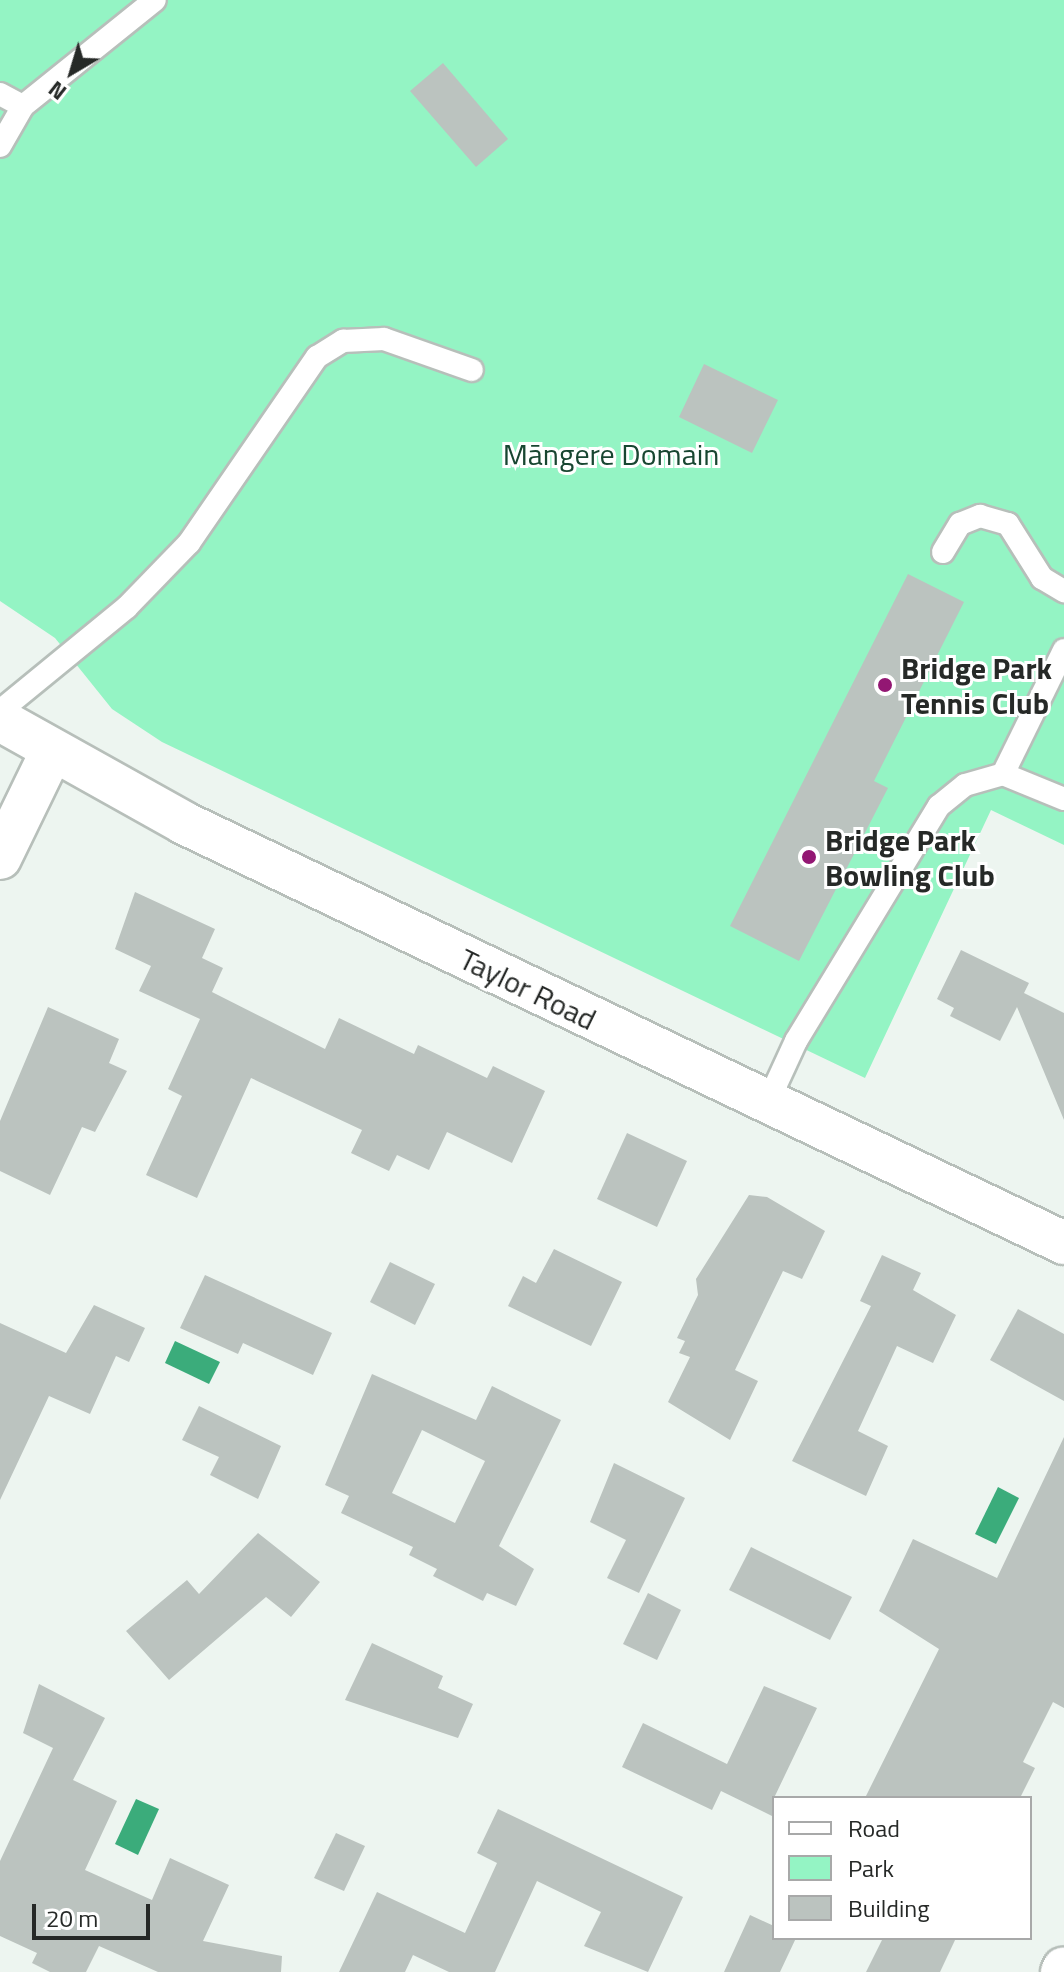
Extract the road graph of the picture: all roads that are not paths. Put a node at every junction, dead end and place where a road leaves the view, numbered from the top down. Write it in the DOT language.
graph roads {
  1 [pos="155,0"];
  2 [pos="0,94"];
  3 [pos="23,106"];
  4 [pos="0,146"];
  5 [pos="472,370"];
  6 [pos="943,552"];
  7 [pos="1064,591"];
  8 [pos="1064,650"];
  9 [pos="0,711"];
  10 [pos="0,720"];
  11 [pos="51,753"];
  12 [pos="1003,774"];
  13 [pos="1064,799"];
  14 [pos="0,858"];
  15 [pos="767,1104"];
  16 [pos="1064,1243"];
  1 -- 3 [label="lane"];
  2 -- 3 [label="lane"];
  3 -- 4 [label="lane"];
  5 -- 9 [label="lane"];
  6 -- 7 [label="lane"];
  8 -- 12 [label="lane"];
  10 -- 11 [label="street, Taylor Road"];
  11 -- 14 [label="street"];
  11 -- 15 [label="street, Taylor Road"];
  12 -- 13 [label="lane"];
  12 -- 15 [label="lane"];
  15 -- 16 [label="street, Taylor Road"];
}
